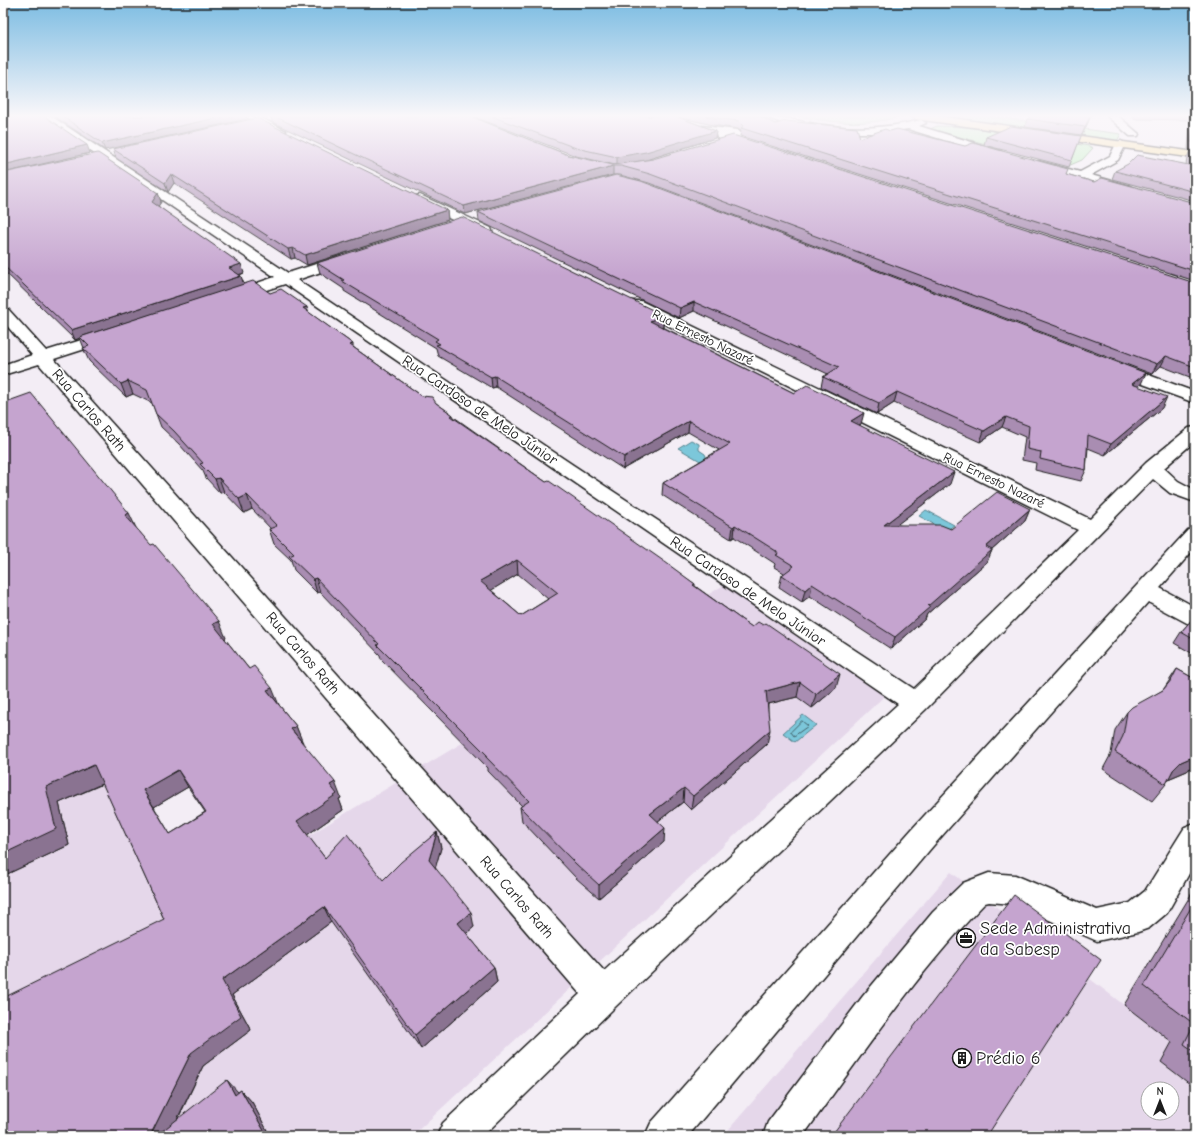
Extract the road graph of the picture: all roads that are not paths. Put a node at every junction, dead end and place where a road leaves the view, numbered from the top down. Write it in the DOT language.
graph roads {
  1 [pos="123,169"];
  2 [pos="1058,169"];
  3 [pos="1094,169"];
  4 [pos="1082,176"];
  5 [pos="1134,190"];
  6 [pos="408,193"];
  7 [pos="488,214"];
  8 [pos="465,220"];
  9 [pos="443,228"];
  10 [pos="501,238"];
  11 [pos="361,254"];
  12 [pos="287,279"];
  13 [pos="622,297"];
  14 [pos="218,301"];
  15 [pos="3,312"];
  16 [pos="119,333"];
  17 [pos="43,358"];
  18 [pos="1106,364"];
  19 [pos="3,370"];
  20 [pos="1195,398"];
  21 [pos="1195,432"];
  22 [pos="1153,467"];
  23 [pos="1195,496"];
  24 [pos="1092,528"];
  25 [pos="1195,535"];
  26 [pos="1145,590"];
  27 [pos="1195,617"];
  28 [pos="916,703"];
  29 [pos="1195,836"];
  30 [pos="603,995"];
  31 [pos="780,1135"];
  32 [pos="456,1136"];
  33 [pos="664,1136"];
  1 -- 12 [label="street, Rua Cardoso de Melo Júnior"];
  2 -- 4 [label="street"];
  3 -- 4 [label="street"];
  4 -- 5 [label="street"];
  6 -- 8 [label="street"];
  7 -- 8 [label="street"];
  8 -- 9 [label="street"];
  8 -- 10 [label="street"];
  11 -- 12 [label="street"];
  12 -- 14 [label="street"];
  12 -- 28 [label="street, Rua Cardoso de Melo Júnior"];
  13 -- 24 [label="street, Rua Ernesto Nazaré"];
  15 -- 17 [label="street, Rua Carlos Rath"];
  16 -- 17 [label="street"];
  17 -- 19 [label="street"];
  17 -- 30 [label="street, Rua Carlos Rath"];
  18 -- 20 [label="street"];
  21 -- 22 [label="street"];
  22 -- 23 [label="street"];
  22 -- 24 [label="street"];
  24 -- 28 [label="street"];
  25 -- 26 [label="street"];
  26 -- 27 [label="street"];
  26 -- 33 [label="street"];
  28 -- 30 [label="street"];
  29 -- 31 [label="street"];
  30 -- 32 [label="street"];
}
